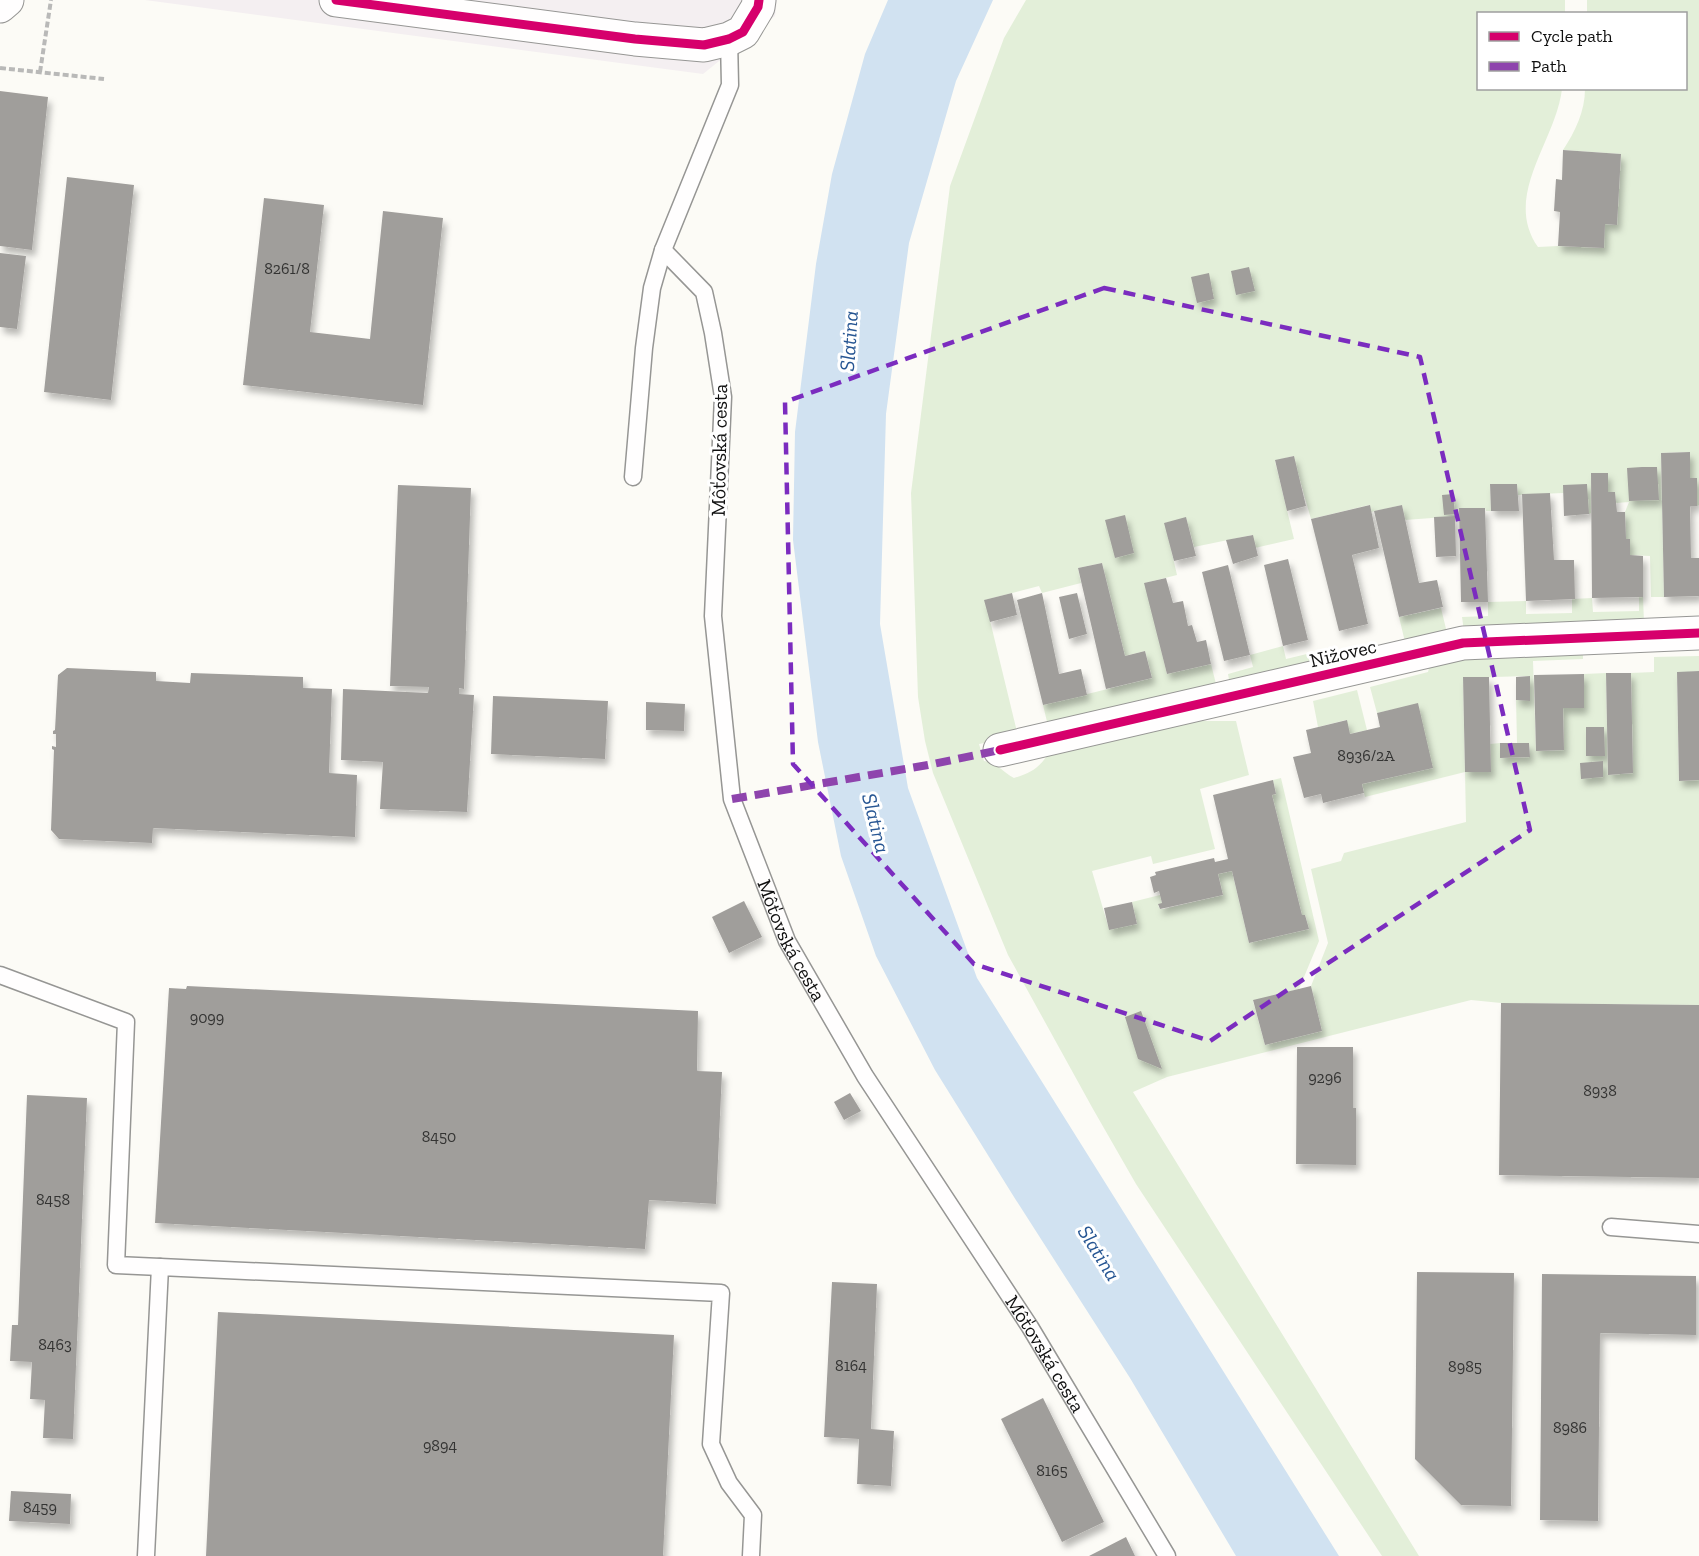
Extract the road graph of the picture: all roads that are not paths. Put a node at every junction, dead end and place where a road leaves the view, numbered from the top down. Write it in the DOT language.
graph roads {
  1 [pos="7,0"];
  2 [pos="336,0"];
  3 [pos="759,0"];
  4 [pos="0,6"];
  5 [pos="435,6"];
  6 [pos="729,39"];
  7 [pos="663,250"];
  8 [pos="633,477"];
  9 [pos="1699,633"];
  10 [pos="1000,750"];
  11 [pos="0,975"];
  12 [pos="1611,1227"];
  13 [pos="1699,1234"];
  14 [pos="160,1267"];
  15 [pos="146,1556"];
  16 [pos="751,1556"];
  17 [pos="1167,1556"];
  1 -- 4 [label="street"];
  2 -- 5 [label="street"];
  3 -- 6 [label="street"];
  5 -- 6 [label="street"];
  6 -- 7 [label="lane"];
  7 -- 8 [label="lane"];
  7 -- 17 [label="lane, Môťovská cesta"];
  9 -- 10 [label="street, Nižovec"];
  11 -- 14 [label="lane"];
  12 -- 13 [label="lane"];
  14 -- 15 [label="lane"];
  14 -- 16 [label="lane"];
}
